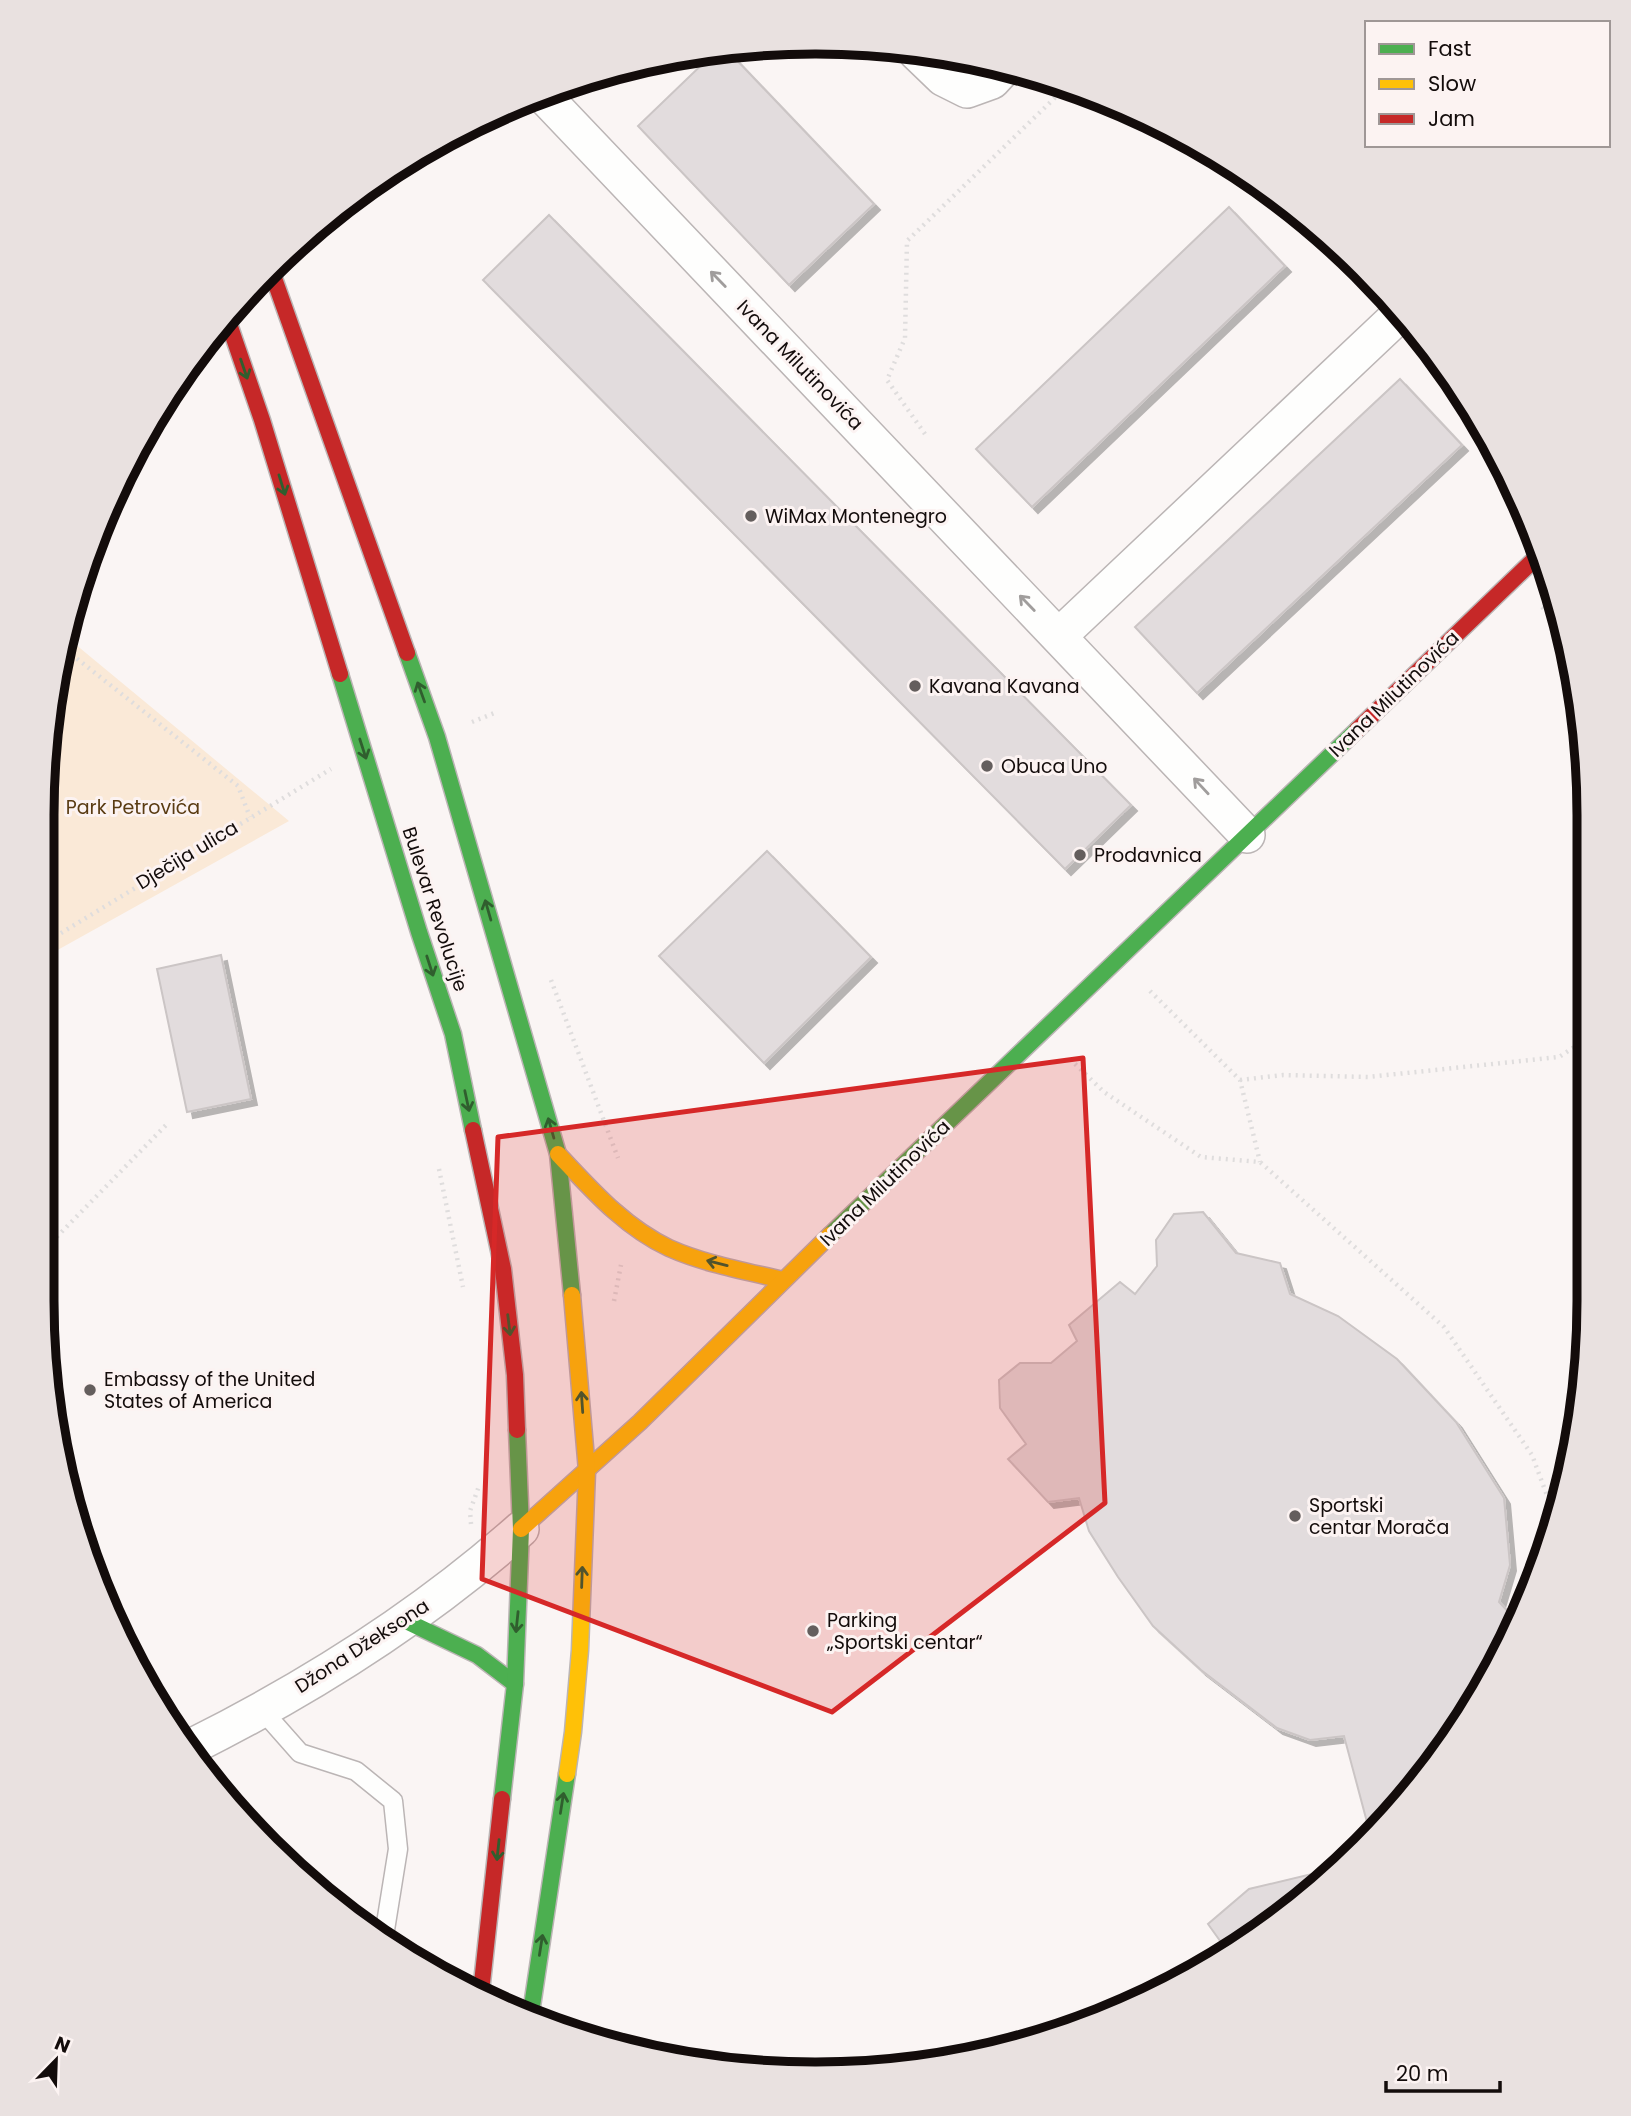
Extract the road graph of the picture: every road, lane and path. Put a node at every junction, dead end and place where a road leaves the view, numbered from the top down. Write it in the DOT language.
graph roads {
  1 [pos="927,63"];
  2 [pos="996,76"];
  3 [pos="1058,94"];
  4 [pos="550,103"];
  5 [pos="274,280"];
  6 [pos="1393,320"];
  7 [pos="231,329"];
  8 [pos="925,434"];
  9 [pos="1532,561"];
  10 [pos="1059,636"];
  11 [pos="72,655"];
  12 [pos="333,768"];
  13 [pos="250,817"];
  14 [pos="1247,835"];
  15 [pos="54,937"];
  16 [pos="1150,992"];
  17 [pos="1043,1031"];
  18 [pos="1577,1045"];
  19 [pos="1240,1080"];
  20 [pos="168,1123"];
  21 [pos="558,1154"];
  22 [pos="438,1162"];
  23 [pos="1260,1162"];
  24 [pos="54,1240"];
  25 [pos="783,1280"];
  26 [pos="465,1296"];
  27 [pos="587,1471"];
  28 [pos="479,1474"];
  29 [pos="1550,1502"];
  30 [pos="470,1511"];
  31 [pos="521,1529"];
  32 [pos="406,1621"];
  33 [pos="515,1684"];
  34 [pos="262,1710"];
  35 [pos="198,1744"];
  36 [pos="385,1928"];
  37 [pos="482,1984"];
  38 [pos="532,2007"];
  1 -- 2 [label="street"];
  3 -- 8 [label="path"];
  10 -- 4 [label="street, Ivana Milutinovića, one-way"];
  21 -- 5 [label="main road, one-way"];
  6 -- 10 [label="street"];
  7 -- 31 [label="main road, Bulevar Revolucije, one-way"];
  9 -- 14 [label="main road, Ivana Milutinovića"];
  14 -- 10 [label="street, Ivana Milutinovića, one-way"];
  11 -- 13 [label="path"];
  12 -- 13 [label="path, Dječija ulica"];
  13 -- 15 [label="path, Dječija ulica"];
  14 -- 17 [label="main road, Ivana Milutinovića"];
  16 -- 19 [label="path"];
  17 -- 23 [label="path"];
  17 -- 25 [label="main road, Ivana Milutinovića"];
  18 -- 19 [label="path"];
  19 -- 23 [label="path"];
  20 -- 24 [label="path"];
  25 -- 21 [label="main road, one-way"];
  27 -- 21 [label="main road, one-way"];
  22 -- 26 [label="path"];
  23 -- 29 [label="path"];
  25 -- 27 [label="main road, Ivana Milutinovića"];
  27 -- 31 [label="main road, Ivana Milutinovića"];
  38 -- 27 [label="main road, one-way"];
  28 -- 30 [label="path"];
  31 -- 32 [label="street, Džona Džeksona"];
  31 -- 33 [label="main road, Bulevar Revolucije, one-way"];
  32 -- 33 [label="main road"];
  32 -- 34 [label="street, Džona Džeksona"];
  33 -- 37 [label="main road, Bulevar Revolucije, one-way"];
  34 -- 35 [label="street, Džona Džeksona"];
  34 -- 36 [label="lane"];
}
